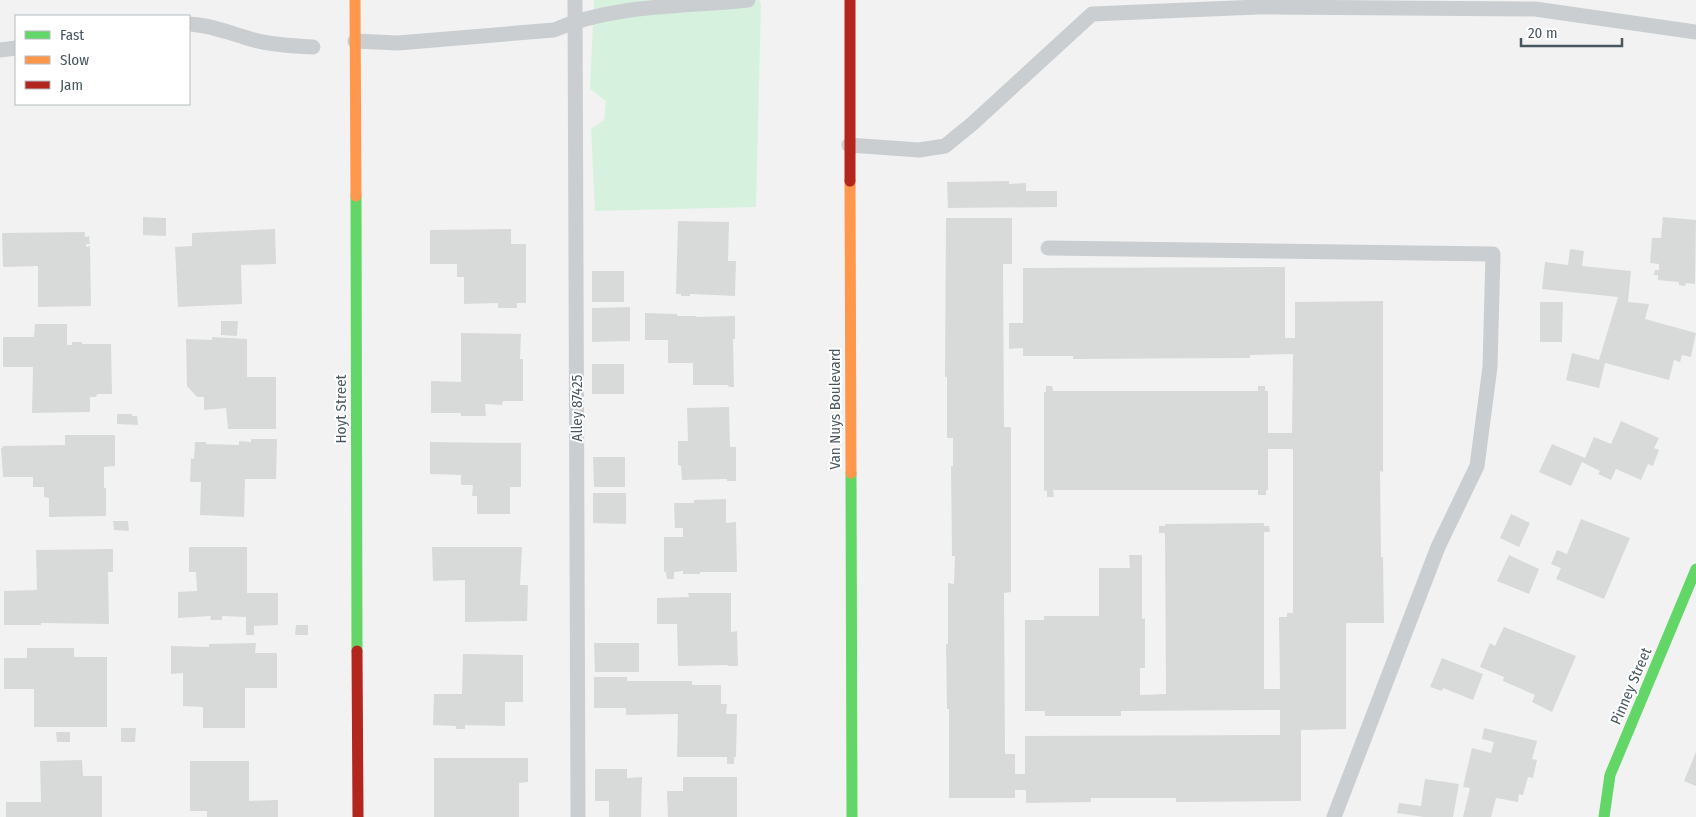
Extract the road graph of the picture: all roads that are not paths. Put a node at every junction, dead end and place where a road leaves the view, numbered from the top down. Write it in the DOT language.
graph roads {
  1 [pos="355,0"];
  2 [pos="575,0"];
  3 [pos="748,0"];
  4 [pos="850,0"];
  5 [pos="575,21"];
  6 [pos="190,24"];
  7 [pos="1696,32"];
  8 [pos="355,41"];
  9 [pos="313,47"];
  10 [pos="15,48"];
  11 [pos="0,50"];
  12 [pos="849,145"];
  13 [pos="1048,248"];
  14 [pos="1696,569"];
  15 [pos="358,817"];
  16 [pos="578,817"];
  17 [pos="852,817"];
  18 [pos="1334,817"];
  19 [pos="1604,817"];
  1 -- 8 [label="street, Hoyt Street"];
  2 -- 5 [label="lane, Alley 87425"];
  3 -- 5 [label="lane"];
  4 -- 12 [label="street, Van Nuys Boulevard"];
  5 -- 8 [label="lane"];
  5 -- 16 [label="lane, Alley 87425"];
  6 -- 9 [label="lane"];
  7 -- 12 [label="lane"];
  8 -- 15 [label="street, Hoyt Street"];
  10 -- 11 [label="lane"];
  12 -- 17 [label="street, Van Nuys Boulevard"];
  13 -- 18 [label="lane"];
  14 -- 19 [label="street, Pinney Street"];
}
